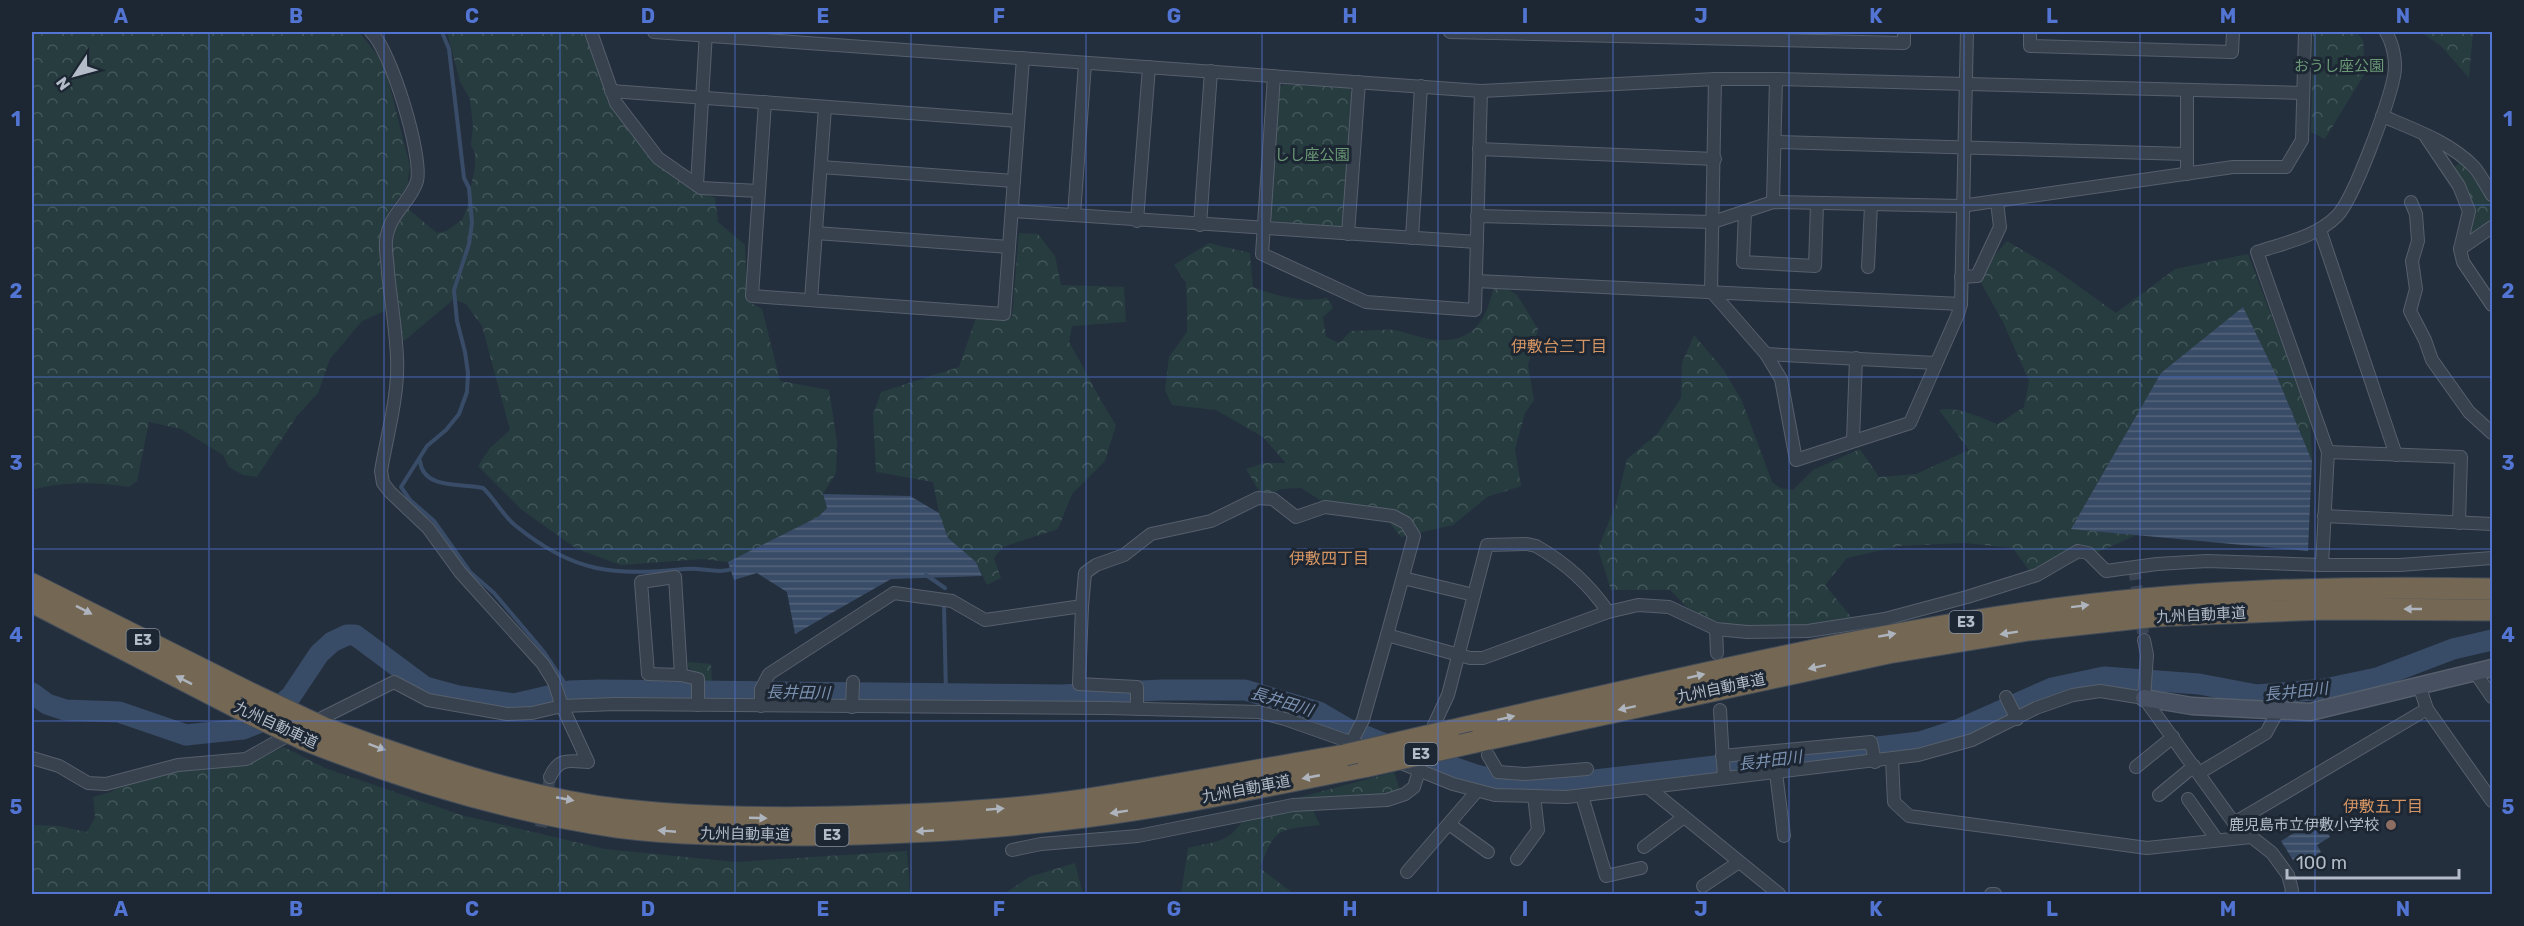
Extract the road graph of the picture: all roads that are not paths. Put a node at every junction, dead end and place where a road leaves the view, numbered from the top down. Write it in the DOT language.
graph roads {
  1 [pos="371,32"];
  2 [pos="591,32"];
  3 [pos="654,32"];
  4 [pos="1450,32"];
  5 [pos="1904,32"];
  6 [pos="1967,32"];
  7 [pos="2031,32"];
  8 [pos="2233,32"];
  9 [pos="2305,32"];
  10 [pos="2386,32"];
  11 [pos="706,34"];
  12 [pos="1717,34"];
  13 [pos="1023,58"];
  14 [pos="1085,63"];
  15 [pos="1149,67"];
  16 [pos="1211,71"];
  17 [pos="1274,76"];
  18 [pos="1715,79"];
  19 [pos="1776,79"];
  20 [pos="1359,82"];
  21 [pos="1965,84"];
  22 [pos="1421,86"];
  23 [pos="2187,90"];
  24 [pos="611,91"];
  25 [pos="1481,91"];
  26 [pos="2303,93"];
  27 [pos="701,99"];
  28 [pos="765,102"];
  29 [pos="825,107"];
  30 [pos="2382,116"];
  31 [pos="1018,121"];
  32 [pos="2424,133"];
  33 [pos="1775,142"];
  34 [pos="1964,147"];
  35 [pos="1479,149"];
  36 [pos="2186,154"];
  37 [pos="1715,159"];
  38 [pos="821,167"];
  39 [pos="2187,174"];
  40 [pos="1014,181"];
  41 [pos="697,185"];
  42 [pos="759,191"];
  43 [pos="2493,195"];
  44 [pos="1773,202"];
  45 [pos="1997,202"];
  46 [pos="2411,202"];
  47 [pos="1817,204"];
  48 [pos="1871,205"];
  49 [pos="1961,206"];
  50 [pos="1012,211"];
  51 [pos="1745,212"];
  52 [pos="1074,215"];
  53 [pos="1477,216"];
  54 [pos="1137,221"];
  55 [pos="1713,222"];
  56 [pos="1200,225"];
  57 [pos="2493,227"];
  58 [pos="1264,229"];
  59 [pos="2320,230"];
  60 [pos="816,233"];
  61 [pos="1348,234"];
  62 [pos="1412,238"];
  63 [pos="1477,242"];
  64 [pos="1009,247"];
  65 [pos="2460,249"];
  66 [pos="1868,267"];
  67 [pos="1961,277"];
  68 [pos="1476,281"];
  69 [pos="1711,291"];
  70 [pos="811,300"];
  71 [pos="1961,304"];
  72 [pos="2493,305"];
  73 [pos="1766,354"];
  74 [pos="1856,358"];
  75 [pos="1936,363"];
  76 [pos="2493,433"];
  77 [pos="1853,441"];
  78 [pos="2328,452"];
  79 [pos="2396,455"];
  80 [pos="2324,516"];
  81 [pos="2458,523"];
  82 [pos="2493,524"];
  83 [pos="2493,558"];
  84 [pos="2322,565"];
  85 [pos="1403,578"];
  86 [pos="2493,580"];
  87 [pos="32,584"];
  88 [pos="2370,587"];
  89 [pos="2493,589"];
  90 [pos="1474,594"];
  91 [pos="32,602"];
  92 [pos="1082,606"];
  93 [pos="1608,612"];
  94 [pos="2493,612"];
  95 [pos="1716,630"];
  96 [pos="1387,635"];
  97 [pos="2144,640"];
  98 [pos="1717,653"];
  99 [pos="1458,654"];
  100 [pos="2493,668"];
  101 [pos="2474,671"];
  102 [pos="681,675"];
  103 [pos="853,681"];
  104 [pos="2419,685"];
  105 [pos="2144,695"];
  106 [pos="698,697"];
  107 [pos="761,697"];
  108 [pos="2006,697"];
  109 [pos="2493,697"];
  110 [pos="562,706"];
  111 [pos="852,707"];
  112 [pos="1137,709"];
  113 [pos="1720,710"];
  114 [pos="2427,710"];
  115 [pos="2278,711"];
  116 [pos="2017,718"];
  117 [pos="1442,728"];
  118 [pos="2173,737"];
  119 [pos="1351,744"];
  120 [pos="1481,748"];
  121 [pos="1722,756"];
  122 [pos="32,758"];
  123 [pos="1892,759"];
  124 [pos="1875,762"];
  125 [pos="2136,766"];
  126 [pos="1587,769"];
  127 [pos="2197,770"];
  128 [pos="1419,771"];
  129 [pos="1498,772"];
  130 [pos="1776,772"];
  131 [pos="550,777"];
  132 [pos="1724,778"];
  133 [pos="1650,789"];
  134 [pos="1477,791"];
  135 [pos="1495,795"];
  136 [pos="2159,795"];
  137 [pos="1533,796"];
  138 [pos="1582,796"];
  139 [pos="2188,799"];
  140 [pos="2493,801"];
  141 [pos="1684,817"];
  142 [pos="2234,823"];
  143 [pos="1449,824"];
  144 [pos="1784,836"];
  145 [pos="2251,837"];
  146 [pos="2217,840"];
  147 [pos="1644,847"];
  148 [pos="1012,850"];
  149 [pos="1488,852"];
  150 [pos="1517,859"];
  151 [pos="1739,862"];
  152 [pos="1641,868"];
  153 [pos="1407,872"];
  154 [pos="1703,886"];
  155 [pos="1779,894"];
  156 [pos="2291,894"];
  1 -- 110 [label="street"];
  2 -- 24 [label="street"];
  3 -- 11 [label="street"];
  4 -- 12 [label="street"];
  5 -- 12 [label="street"];
  6 -- 21 [label="street"];
  7 -- 8 [label="street"];
  9 -- 26 [label="street"];
  10 -- 30 [label="street"];
  11 -- 13 [label="street"];
  11 -- 27 [label="street"];
  13 -- 14 [label="street"];
  13 -- 31 [label="street"];
  14 -- 15 [label="street"];
  14 -- 52 [label="street"];
  15 -- 16 [label="street"];
  15 -- 54 [label="street"];
  16 -- 17 [label="street"];
  16 -- 56 [label="street"];
  17 -- 20 [label="street"];
  17 -- 58 [label="street"];
  18 -- 19 [label="street"];
  18 -- 25 [label="street"];
  18 -- 37 [label="street"];
  19 -- 21 [label="street"];
  19 -- 33 [label="street"];
  20 -- 22 [label="street"];
  20 -- 61 [label="street"];
  21 -- 23 [label="street"];
  21 -- 34 [label="street"];
  22 -- 25 [label="street"];
  22 -- 62 [label="street"];
  23 -- 26 [label="street"];
  23 -- 36 [label="street"];
  24 -- 27 [label="street"];
  24 -- 41 [label="street"];
  25 -- 35 [label="street"];
  26 -- 39 [label="street"];
  27 -- 28 [label="street"];
  27 -- 41 [label="street"];
  28 -- 29 [label="street"];
  28 -- 42 [label="street"];
  29 -- 31 [label="street"];
  29 -- 38 [label="street"];
  30 -- 32 [label="street"];
  30 -- 59 [label="street"];
  31 -- 40 [label="street"];
  32 -- 43 [label="street"];
  32 -- 65 [label="street"];
  33 -- 34 [label="street"];
  33 -- 44 [label="street"];
  34 -- 36 [label="street"];
  34 -- 49 [label="street"];
  35 -- 37 [label="street"];
  35 -- 53 [label="street"];
  36 -- 39 [label="street"];
  37 -- 55 [label="street"];
  38 -- 40 [label="street"];
  38 -- 60 [label="street"];
  39 -- 45 [label="street"];
  40 -- 50 [label="street"];
  41 -- 42 [label="street"];
  42 -- 70 [label="street"];
  44 -- 47 [label="street"];
  44 -- 51 [label="street"];
  45 -- 49 [label="street"];
  45 -- 67 [label="street"];
  46 -- 76 [label="street"];
  47 -- 48 [label="street"];
  47 -- 51 [label="street"];
  48 -- 49 [label="street"];
  48 -- 66 [label="street"];
  49 -- 67 [label="street"];
  50 -- 52 [label="street"];
  50 -- 64 [label="street"];
  51 -- 55 [label="street"];
  52 -- 54 [label="street"];
  53 -- 55 [label="street"];
  53 -- 63 [label="street"];
  54 -- 56 [label="street"];
  55 -- 69 [label="street"];
  56 -- 58 [label="street"];
  57 -- 65 [label="street"];
  58 -- 61 [label="street"];
  58 -- 68 [label="street"];
  59 -- 78 [label="street"];
  59 -- 79 [label="street"];
  60 -- 64 [label="street"];
  60 -- 70 [label="street"];
  61 -- 62 [label="street"];
  62 -- 63 [label="street"];
  63 -- 68 [label="street"];
  64 -- 70 [label="street"];
  65 -- 72 [label="street"];
  67 -- 71 [label="street"];
  68 -- 69 [label="street"];
  69 -- 71 [label="street"];
  69 -- 73 [label="street"];
  71 -- 75 [label="street"];
  73 -- 74 [label="street"];
  73 -- 77 [label="street"];
  74 -- 75 [label="street"];
  74 -- 77 [label="street"];
  75 -- 77 [label="street"];
  78 -- 79 [label="street"];
  78 -- 80 [label="street"];
  79 -- 81 [label="street"];
  80 -- 81 [label="street"];
  80 -- 84 [label="street"];
  81 -- 82 [label="street"];
  83 -- 84 [label="street"];
  84 -- 95 [label="street"];
  85 -- 90 [label="street"];
  85 -- 92 [label="street"];
  85 -- 96 [label="street"];
  86 -- 88 [label="highway"];
  87 -- 119 [label="highway, 九州自動車道 / E3, one-way, bridge"];
  88 -- 89 [label="highway, 九州自動車道 / E3"];
  117 -- 88 [label="highway, 九州自動車道 / E3, one-way"];
  90 -- 93 [label="street"];
  90 -- 99 [label="street"];
  120 -- 91 [label="highway, 九州自動車道 / E3, one-way, bridge"];
  92 -- 107 [label="street"];
  92 -- 112 [label="street"];
  93 -- 95 [label="street"];
  93 -- 99 [label="street"];
  94 -- 120 [label="highway, 九州自動車道 / E3, one-way"];
  95 -- 98 [label="street"];
  96 -- 99 [label="street"];
  96 -- 119 [label="street"];
  97 -- 105 [label="street"];
  99 -- 117 [label="street"];
  100 -- 101 [label="street"];
  101 -- 104 [label="street"];
  101 -- 109 [label="street"];
  102 -- 102 [label="street"];
  102 -- 106 [label="street"];
  103 -- 111 [label="street"];
  104 -- 114 [label="street"];
  104 -- 115 [label="street"];
  105 -- 115 [label="street"];
  105 -- 116 [label="street"];
  105 -- 118 [label="street"];
  106 -- 107 [label="street"];
  106 -- 110 [label="street"];
  107 -- 111 [label="street"];
  108 -- 116 [label="street"];
  110 -- 122 [label="street"];
  110 -- 131 [label="street"];
  111 -- 112 [label="street"];
  112 -- 119 [label="street"];
  113 -- 121 [label="street"];
  114 -- 140 [label="street"];
  114 -- 142 [label="street"];
  115 -- 127 [label="street"];
  116 -- 123 [label="street"];
  117 -- 119 [label="highway, 九州自動車道 / E3, bridge"];
  118 -- 125 [label="street"];
  118 -- 127 [label="street"];
  119 -- 128 [label="street"];
  120 -- 129 [label="street"];
  121 -- 124 [label="street"];
  121 -- 132 [label="street"];
  123 -- 124 [label="street"];
  123 -- 146 [label="street"];
  124 -- 130 [label="street"];
  126 -- 129 [label="street"];
  127 -- 136 [label="street"];
  127 -- 142 [label="street"];
  128 -- 134 [label="street"];
  128 -- 148 [label="street"];
  129 -- 135 [label="street"];
  130 -- 132 [label="street"];
  130 -- 144 [label="street"];
  132 -- 133 [label="street"];
  133 -- 138 [label="street"];
  133 -- 141 [label="street"];
  134 -- 135 [label="street"];
  134 -- 143 [label="street"];
  135 -- 137 [label="street"];
  137 -- 138 [label="street"];
  137 -- 150 [label="street"];
  138 -- 152 [label="street"];
  139 -- 146 [label="street"];
  141 -- 147 [label="street"];
  141 -- 151 [label="street"];
  142 -- 145 [label="street"];
  143 -- 149 [label="street"];
  143 -- 153 [label="street"];
  145 -- 146 [label="street"];
  145 -- 156 [label="street"];
  151 -- 154 [label="street"];
  151 -- 155 [label="street"];
}
